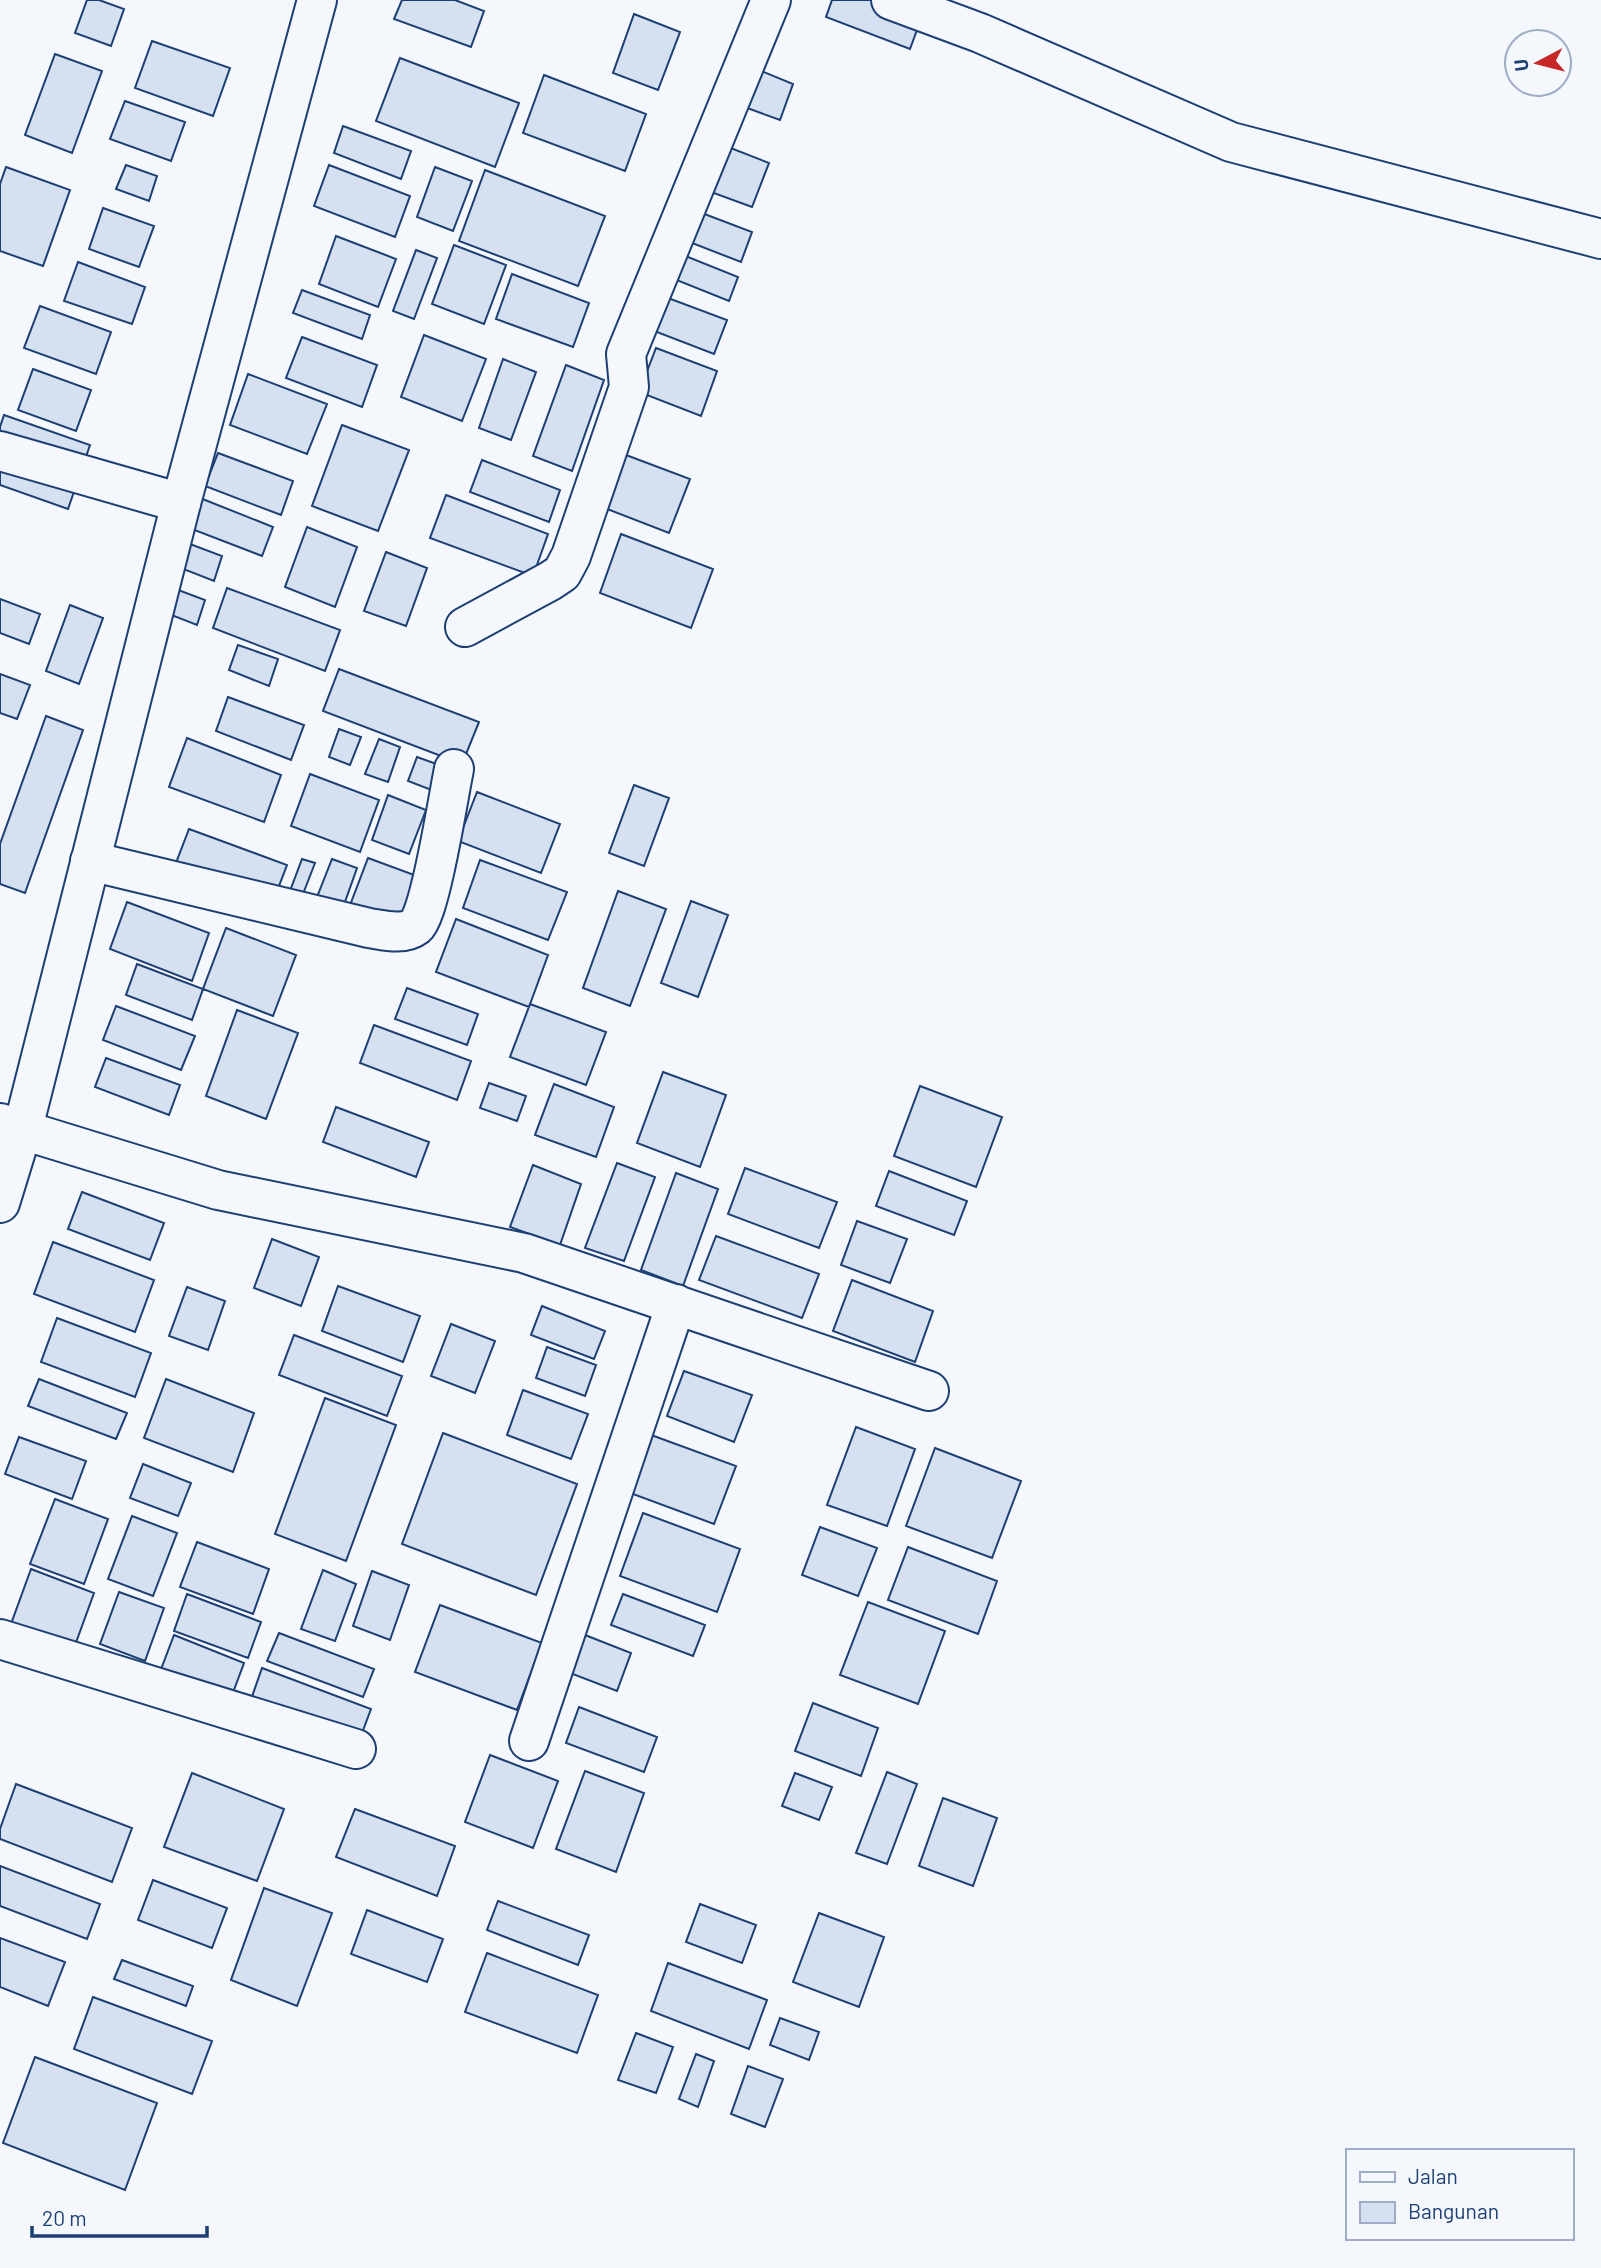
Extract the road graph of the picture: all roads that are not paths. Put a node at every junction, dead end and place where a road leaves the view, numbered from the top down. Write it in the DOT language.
graph roads {
  1 [pos="317,0"];
  2 [pos="771,0"];
  3 [pos="891,0"];
  4 [pos="1601,239"];
  5 [pos="0,451"];
  6 [pos="181,503"];
  7 [pos="465,626"];
  8 [pos="454,769"];
  9 [pos="90,861"];
  10 [pos="11,1125"];
  11 [pos="0,1203"];
  12 [pos="676,1304"];
  13 [pos="929,1391"];
  14 [pos="0,1639"];
  15 [pos="529,1741"];
  16 [pos="356,1749"];
  1 -- 6 [label="street"];
  2 -- 7 [label="street"];
  3 -- 4 [label="street"];
  5 -- 6 [label="street"];
  6 -- 9 [label="street"];
  8 -- 9 [label="street"];
  9 -- 10 [label="street"];
  10 -- 11 [label="street"];
  10 -- 12 [label="street"];
  12 -- 13 [label="street"];
  12 -- 15 [label="street"];
  14 -- 16 [label="street"];
}
